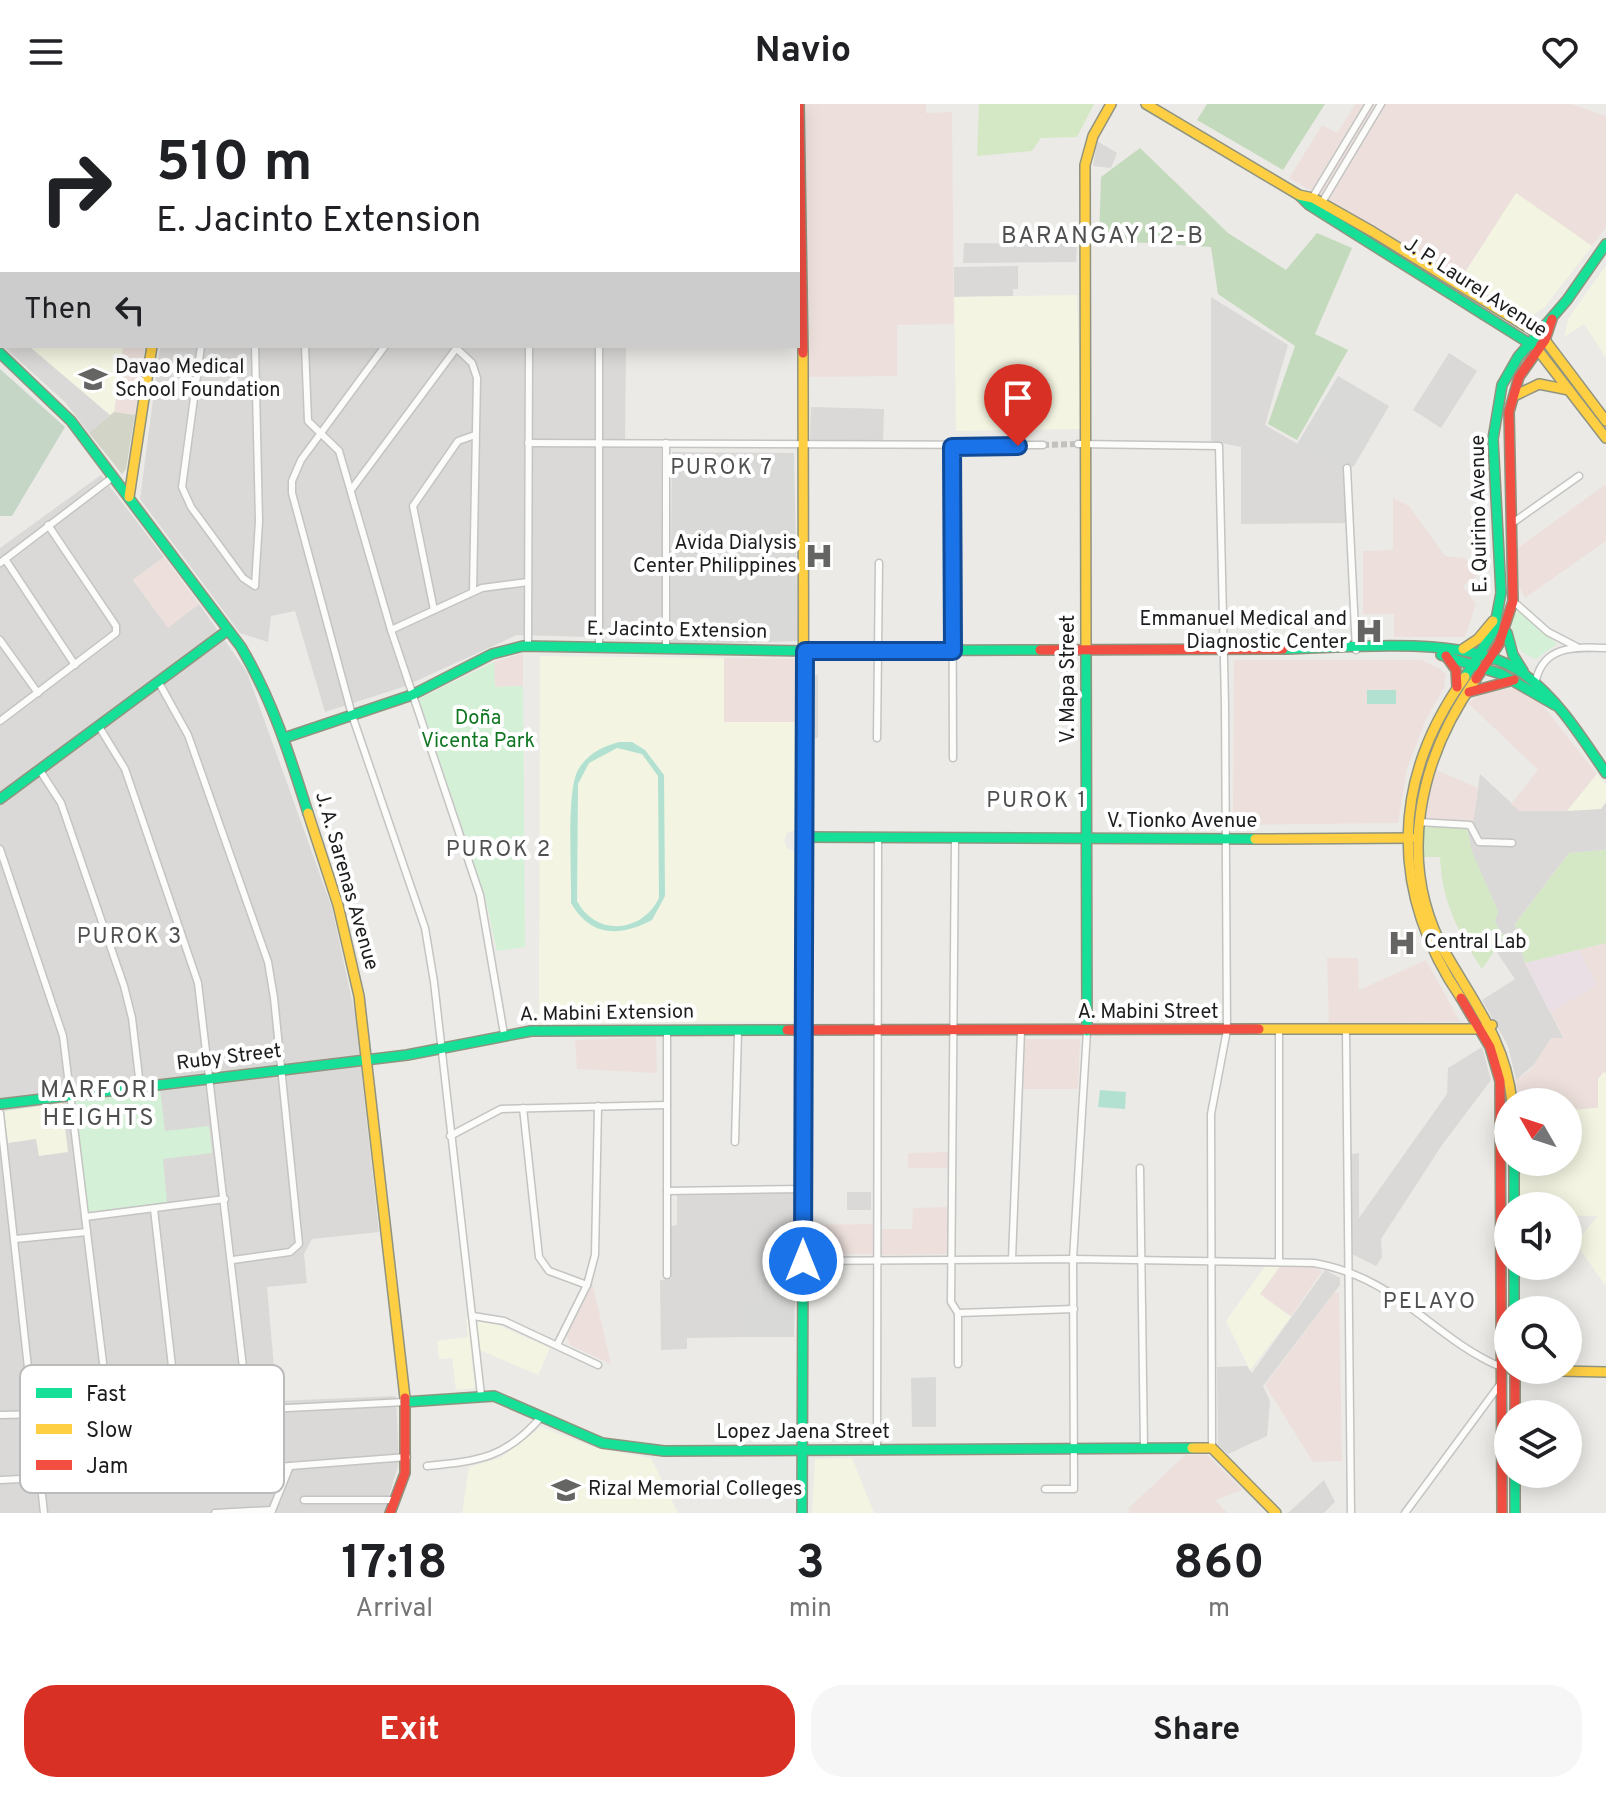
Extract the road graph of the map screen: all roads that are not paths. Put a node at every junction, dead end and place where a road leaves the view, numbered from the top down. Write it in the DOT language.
graph roads {
  1 [pos="1111,104"];
  2 [pos="1146,104"];
  3 [pos="1369,104"];
  4 [pos="1381,104"];
  5 [pos="1344,146"];
  6 [pos="1353,151"];
  7 [pos="800,161"];
  8 [pos="1315,204"];
  9 [pos="1606,244"];
  10 [pos="1553,317"];
  11 [pos="1536,332"];
  12 [pos="1545,340"];
  13 [pos="1528,342"];
  14 [pos="152,348"];
  15 [pos="201,348"];
  16 [pos="255,348"];
  17 [pos="305,348"];
  18 [pos="384,348"];
  19 [pos="456,348"];
  20 [pos="458,348"];
  21 [pos="529,348"];
  22 [pos="599,348"];
  23 [pos="1538,350"];
  24 [pos="0,353"];
  25 [pos="1569,390"];
  26 [pos="1512,397"];
  27 [pos="1606,421"];
  28 [pos="1495,432"];
  29 [pos="1509,432"];
  30 [pos="320,433"];
  31 [pos="475,435"];
  32 [pos="1606,438"];
  33 [pos="528,443"];
  34 [pos="666,443"];
  35 [pos="599,444"];
  36 [pos="1082,444"];
  37 [pos="805,445"];
  38 [pos="1043,445"];
  39 [pos="952,447"];
  40 [pos="1347,468"];
  41 [pos="1579,476"];
  42 [pos="113,477"];
  43 [pos="351,490"];
  44 [pos="129,497"];
  45 [pos="1511,524"];
  46 [pos="48,525"];
  47 [pos="2,561"];
  48 [pos="879,563"];
  49 [pos="528,582"];
  50 [pos="473,592"];
  51 [pos="1513,601"];
  52 [pos="1499,609"];
  53 [pos="434,610"];
  54 [pos="228,630"];
  55 [pos="391,630"];
  56 [pos="1507,631"];
  57 [pos="0,640"];
  58 [pos="528,646"];
  59 [pos="599,647"];
  60 [pos="1577,647"];
  61 [pos="1606,648"];
  62 [pos="666,649"];
  63 [pos="1463,649"];
  64 [pos="1225,650"];
  65 [pos="1356,650"];
  66 [pos="1423,650"];
  67 [pos="805,651"];
  68 [pos="878,651"];
  69 [pos="953,651"];
  70 [pos="1087,651"];
  71 [pos="1481,653"];
  72 [pos="1446,656"];
  73 [pos="1492,658"];
  74 [pos="1474,663"];
  75 [pos="75,665"];
  76 [pos="1485,668"];
  77 [pos="1523,671"];
  78 [pos="1514,680"];
  79 [pos="1536,680"];
  80 [pos="158,681"];
  81 [pos="1457,687"];
  82 [pos="38,693"];
  83 [pos="1467,693"];
  84 [pos="412,695"];
  85 [pos="1558,707"];
  86 [pos="352,715"];
  87 [pos="0,721"];
  88 [pos="98,725"];
  89 [pos="284,738"];
  90 [pos="877,738"];
  91 [pos="953,758"];
  92 [pos="39,769"];
  93 [pos="1606,773"];
  94 [pos="0,799"];
  95 [pos="1419,822"];
  96 [pos="803,837"];
  97 [pos="878,838"];
  98 [pos="1413,838"];
  99 [pos="955,840"];
  100 [pos="1088,840"];
  101 [pos="1225,841"];
  102 [pos="1512,843"];
  103 [pos="0,849"];
  104 [pos="1488,1027"];
  105 [pos="1227,1030"];
  106 [pos="667,1031"];
  107 [pos="738,1031"];
  108 [pos="876,1031"];
  109 [pos="951,1031"];
  110 [pos="1021,1031"];
  111 [pos="1087,1031"];
  112 [pos="1279,1031"];
  113 [pos="1346,1031"];
  114 [pos="803,1032"];
  115 [pos="504,1034"];
  116 [pos="441,1049"];
  117 [pos="366,1059"];
  118 [pos="283,1069"];
  119 [pos="211,1078"];
  120 [pos="140,1086"];
  121 [pos="1511,1088"];
  122 [pos="68,1095"];
  123 [pos="0,1104"];
  124 [pos="667,1105"];
  125 [pos="598,1106"];
  126 [pos="523,1108"];
  127 [pos="0,1113"];
  128 [pos="450,1136"];
  129 [pos="735,1142"];
  130 [pos="1140,1168"];
  131 [pos="803,1189"];
  132 [pos="667,1191"];
  133 [pos="225,1199"];
  134 [pos="154,1209"];
  135 [pos="85,1217"];
  136 [pos="87,1232"];
  137 [pos="15,1239"];
  138 [pos="1012,1259"];
  139 [pos="1073,1259"];
  140 [pos="233,1260"];
  141 [pos="878,1260"];
  142 [pos="951,1260"];
  143 [pos="1279,1260"];
  144 [pos="803,1261"];
  145 [pos="1141,1261"];
  146 [pos="1211,1262"];
  147 [pos="1347,1271"];
  148 [pos="667,1275"];
  149 [pos="587,1285"];
  150 [pos="1507,1296"];
  151 [pos="1074,1309"];
  152 [pos="958,1313"];
  153 [pos="473,1316"];
  154 [pos="557,1345"];
  155 [pos="1494,1359"];
  156 [pos="958,1364"];
  157 [pos="29,1365"];
  158 [pos="103,1365"];
  159 [pos="172,1365"];
  160 [pos="244,1365"];
  161 [pos="598,1365"];
  162 [pos="1582,1371"];
  163 [pos="1606,1372"];
  164 [pos="1500,1384"];
  165 [pos="481,1395"];
  166 [pos="405,1402"];
  167 [pos="1484,1404"];
  168 [pos="1494,1405"];
  169 [pos="284,1408"];
  170 [pos="20,1414"];
  171 [pos="0,1415"];
  172 [pos="541,1417"];
  173 [pos="1073,1448"];
  174 [pos="1144,1448"];
  175 [pos="1212,1448"];
  176 [pos="804,1450"];
  177 [pos="877,1451"];
  178 [pos="407,1457"];
  179 [pos="284,1466"];
  180 [pos="290,1466"];
  181 [pos="427,1466"];
  182 [pos="20,1479"];
  183 [pos="0,1480"];
  184 [pos="284,1480"];
  185 [pos="1502,1488"];
  186 [pos="1515,1488"];
  187 [pos="1045,1489"];
  188 [pos="42,1493"];
  189 [pos="304,1500"];
  190 [pos="397,1500"];
  191 [pos="271,1511"];
  192 [pos="44,1513"];
  193 [pos="215,1513"];
  194 [pos="222,1513"];
  195 [pos="390,1513"];
  196 [pos="802,1513"];
  197 [pos="1276,1513"];
  198 [pos="1351,1513"];
  199 [pos="1405,1513"];
  200 [pos="1502,1513"];
  201 [pos="1515,1513"];
  1 -- 36 [label="main road, V. Mapa Street"];
  2 -- 8 [label="main road, J. P. Laurel Avenue"];
  3 -- 5 [label="street"];
  4 -- 6 [label="street"];
  5 -- 6 [label="street"];
  5 -- 8 [label="street"];
  6 -- 8 [label="street"];
  7 -- 37 [label="main road"];
  8 -- 11 [label="main road, J. P. Laurel Avenue"];
  8 -- 13 [label="main road, J. P. Laurel Avenue"];
  9 -- 10 [label="main road"];
  10 -- 11 [label="main road, E. Quirino Avenue"];
  10 -- 12 [label="main road, E. Quirino Avenue"];
  11 -- 12 [label="main road, J. P. Laurel Avenue"];
  11 -- 13 [label="main road, E. Quirino Avenue"];
  12 -- 23 [label="main road, E. Quirino Avenue"];
  12 -- 27 [label="main road, J. P. Laurel Avenue"];
  13 -- 23 [label="main road, J. P. Laurel Avenue"];
  13 -- 28 [label="main road, E. Quirino Avenue"];
  14 -- 44 [label="main road"];
  15 -- 16 [label="street"];
  17 -- 30 [label="street"];
  18 -- 30 [label="street"];
  19 -- 43 [label="street"];
  20 -- 31 [label="street"];
  21 -- 33 [label="street"];
  22 -- 35 [label="street"];
  23 -- 25 [label="main road, J. P. Laurel Avenue"];
  23 -- 26 [label="main road, E. Quirino Avenue"];
  24 -- 42 [label="main road, J. A. Sarenas Avenue"];
  25 -- 26 [label="main road"];
  25 -- 32 [label="main road, J. P. Laurel Avenue"];
  26 -- 29 [label="main road, E. Quirino Avenue"];
  28 -- 29 [label="main road"];
  28 -- 52 [label="main road, E. Quirino Avenue"];
  29 -- 45 [label="main road, E. Quirino Avenue"];
  30 -- 43 [label="street"];
  30 -- 86 [label="street"];
  31 -- 50 [label="street"];
  31 -- 53 [label="street"];
  33 -- 35 [label="street"];
  33 -- 49 [label="street"];
  34 -- 35 [label="street"];
  34 -- 37 [label="street"];
  34 -- 62 [label="street"];
  35 -- 59 [label="street"];
  36 -- 64 [label="street"];
  36 -- 70 [label="main road, V. Mapa Street"];
  37 -- 39 [label="street"];
  37 -- 67 [label="main road"];
  38 -- 39 [label="street"];
  39 -- 69 [label="street"];
  40 -- 65 [label="street"];
  41 -- 45 [label="street"];
  42 -- 44 [label="main road, J. A. Sarenas Avenue"];
  42 -- 46 [label="street"];
  43 -- 55 [label="street"];
  44 -- 54 [label="main road, J. A. Sarenas Avenue"];
  45 -- 51 [label="main road, E. Quirino Avenue"];
  46 -- 47 [label="street"];
  46 -- 75 [label="street"];
  47 -- 75 [label="street"];
  48 -- 68 [label="street"];
  49 -- 50 [label="street"];
  49 -- 58 [label="street"];
  50 -- 53 [label="street"];
  51 -- 56 [label="main road, E. Quirino Avenue"];
  51 -- 60 [label="street"];
  52 -- 63 [label="main road"];
  52 -- 71 [label="main road, E. Quirino Avenue"];
  53 -- 55 [label="street"];
  54 -- 80 [label="main road"];
  54 -- 89 [label="main road, J. A. Sarenas Avenue"];
  55 -- 84 [label="street"];
  56 -- 73 [label="main road, E. Quirino Avenue"];
  56 -- 77 [label="main road"];
  57 -- 82 [label="street"];
  58 -- 59 [label="main road, E. Jacinto Extension"];
  58 -- 84 [label="main road, E. Jacinto Extension"];
  59 -- 62 [label="main road, E. Jacinto Extension"];
  60 -- 61 [label="street"];
  60 -- 79 [label="street"];
  62 -- 67 [label="main road, E. Jacinto Extension"];
  63 -- 66 [label="main road, E. Jacinto Extension"];
  63 -- 71 [label="main road, E. Jacinto Extension"];
  64 -- 65 [label="main road, E. Jacinto Extension"];
  64 -- 70 [label="main road, E. Jacinto Extension"];
  64 -- 101 [label="street"];
  65 -- 66 [label="main road, E. Jacinto Extension"];
  66 -- 72 [label="main road, E. Jacinto Extension"];
  67 -- 68 [label="main road, E. Jacinto Extension"];
  67 -- 96 [label="main road"];
  68 -- 69 [label="main road, E. Jacinto Extension"];
  68 -- 90 [label="street"];
  69 -- 70 [label="main road, E. Jacinto Extension"];
  69 -- 91 [label="street"];
  70 -- 100 [label="main road, V. Mapa Street"];
  71 -- 73 [label="main road, E. Jacinto Extension"];
  71 -- 74 [label="main road, E. Quirino Avenue"];
  72 -- 74 [label="main road, E. Jacinto Extension"];
  72 -- 81 [label="main road"];
  73 -- 76 [label="main road, E. Quirino Avenue"];
  73 -- 77 [label="main road, E. Jacinto Extension"];
  74 -- 76 [label="main road, E. Jacinto Extension"];
  74 -- 81 [label="main road, E. Quirino Avenue"];
  75 -- 82 [label="street"];
  76 -- 78 [label="main road, E. Jacinto Extension"];
  76 -- 83 [label="main road, E. Quirino Avenue"];
  77 -- 79 [label="main road, E. Jacinto Extension"];
  78 -- 83 [label="main road"];
  78 -- 85 [label="main road, E. Jacinto Extension"];
  79 -- 85 [label="main road, E. Jacinto Extension"];
  80 -- 88 [label="main road"];
  80 -- 118 [label="street"];
  81 -- 98 [label="main road, E. Quirino Avenue"];
  82 -- 87 [label="street"];
  83 -- 95 [label="main road, E. Quirino Avenue"];
  84 -- 86 [label="main road, E. Jacinto Extension"];
  84 -- 115 [label="street"];
  85 -- 93 [label="main road, E. Jacinto Extension"];
  86 -- 89 [label="main road, E. Jacinto Extension"];
  86 -- 116 [label="street"];
  88 -- 92 [label="main road"];
  88 -- 119 [label="street"];
  89 -- 117 [label="main road, J. A. Sarenas Avenue"];
  92 -- 94 [label="main road"];
  92 -- 120 [label="street"];
  95 -- 98 [label="main road, E. Quirino Avenue"];
  95 -- 102 [label="street"];
  96 -- 97 [label="main road, V. Tionko Avenue"];
  96 -- 114 [label="main road"];
  97 -- 99 [label="main road, V. Tionko Avenue"];
  97 -- 108 [label="street"];
  98 -- 101 [label="main road, V. Tionko Avenue"];
  98 -- 104 [label="main road, E. Quirino Avenue"];
  99 -- 100 [label="main road, V. Tionko Avenue"];
  99 -- 109 [label="street"];
  100 -- 101 [label="main road, V. Tionko Avenue"];
  100 -- 111 [label="main road, V. Mapa Street"];
  101 -- 105 [label="street"];
  103 -- 122 [label="street"];
  104 -- 113 [label="main road, A. Mabini Street"];
  104 -- 121 [label="main road, E. Quirino Avenue"];
  104 -- 150 [label="main road, E. Quirino Avenue"];
  105 -- 111 [label="main road, A. Mabini Street"];
  105 -- 112 [label="main road, A. Mabini Street"];
  105 -- 146 [label="street"];
  106 -- 107 [label="main road, A. Mabini Extension"];
  106 -- 115 [label="main road, A. Mabini Extension"];
  106 -- 124 [label="street"];
  107 -- 114 [label="main road, A. Mabini Extension"];
  107 -- 129 [label="street"];
  108 -- 109 [label="main road, A. Mabini Street"];
  108 -- 114 [label="main road, A. Mabini Street"];
  108 -- 141 [label="street"];
  109 -- 110 [label="main road, A. Mabini Street"];
  109 -- 142 [label="street"];
  110 -- 111 [label="main road, A. Mabini Street"];
  110 -- 138 [label="street"];
  111 -- 139 [label="street, V. Mapa Street"];
  112 -- 113 [label="main road, A. Mabini Street"];
  112 -- 143 [label="street"];
  113 -- 147 [label="street"];
  114 -- 131 [label="main road"];
  115 -- 116 [label="main road, A. Mabini Extension"];
  116 -- 117 [label="main road, A. Mabini Extension"];
  116 -- 128 [label="street"];
  117 -- 118 [label="main road, Ruby Street"];
  117 -- 166 [label="main road, J. A. Sarenas Avenue"];
  118 -- 119 [label="main road, Ruby Street"];
  118 -- 140 [label="street"];
  119 -- 120 [label="main road, Ruby Street"];
  119 -- 133 [label="street"];
  120 -- 122 [label="main road, Ruby Street"];
  122 -- 123 [label="main road, Ruby Street"];
  122 -- 135 [label="street"];
  124 -- 125 [label="street"];
  124 -- 132 [label="street"];
  125 -- 126 [label="street"];
  125 -- 149 [label="street"];
  126 -- 128 [label="street"];
  126 -- 149 [label="street"];
  127 -- 137 [label="street"];
  128 -- 153 [label="street"];
  130 -- 145 [label="street"];
  131 -- 132 [label="street"];
  131 -- 144 [label="main road"];
  132 -- 148 [label="street"];
  133 -- 134 [label="street"];
  133 -- 140 [label="street"];
  134 -- 135 [label="street"];
  134 -- 159 [label="street"];
  135 -- 136 [label="street"];
  136 -- 137 [label="street"];
  136 -- 158 [label="street"];
  137 -- 157 [label="street"];
  138 -- 139 [label="street"];
  138 -- 142 [label="street"];
  139 -- 145 [label="street"];
  139 -- 151 [label="street, V. Mapa Street"];
  140 -- 160 [label="street"];
  141 -- 142 [label="street"];
  141 -- 144 [label="street"];
  141 -- 177 [label="street"];
  142 -- 152 [label="street"];
  143 -- 146 [label="street"];
  143 -- 147 [label="street"];
  144 -- 176 [label="main road"];
  145 -- 146 [label="street"];
  145 -- 174 [label="street"];
  146 -- 175 [label="street"];
  147 -- 155 [label="street"];
  147 -- 198 [label="street"];
  149 -- 154 [label="street"];
  151 -- 152 [label="street"];
  151 -- 173 [label="street, V. Mapa Street"];
  152 -- 156 [label="street"];
  153 -- 154 [label="street"];
  153 -- 165 [label="street"];
  154 -- 161 [label="street"];
  162 -- 163 [label="main road"];
  164 -- 167 [label="street"];
  165 -- 166 [label="main road, Lopez Jaena Street"];
  165 -- 172 [label="main road, Lopez Jaena Street"];
  166 -- 169 [label="street"];
  166 -- 178 [label="main road, J. A. Sarenas Avenue"];
  167 -- 168 [label="street"];
  167 -- 199 [label="street"];
  170 -- 171 [label="street"];
  172 -- 176 [label="main road, Lopez Jaena Street"];
  172 -- 181 [label="street"];
  173 -- 174 [label="main road, Lopez Jaena Street"];
  173 -- 177 [label="main road, Lopez Jaena Street"];
  173 -- 187 [label="street, V. Mapa Street"];
  174 -- 175 [label="main road, Lopez Jaena Street"];
  175 -- 197 [label="main road"];
  176 -- 177 [label="main road, Lopez Jaena Street"];
  176 -- 196 [label="main road"];
  178 -- 180 [label="street"];
  178 -- 190 [label="main road, J. A. Sarenas Avenue"];
  179 -- 180 [label="street"];
  180 -- 184 [label="street"];
  182 -- 183 [label="street"];
  185 -- 200 [label="main road"];
  186 -- 201 [label="main road"];
  188 -- 192 [label="street"];
  189 -- 190 [label="street"];
  190 -- 195 [label="main road, J. A. Sarenas Avenue"];
  191 -- 194 [label="street"];
  193 -- 194 [label="street"];
}
